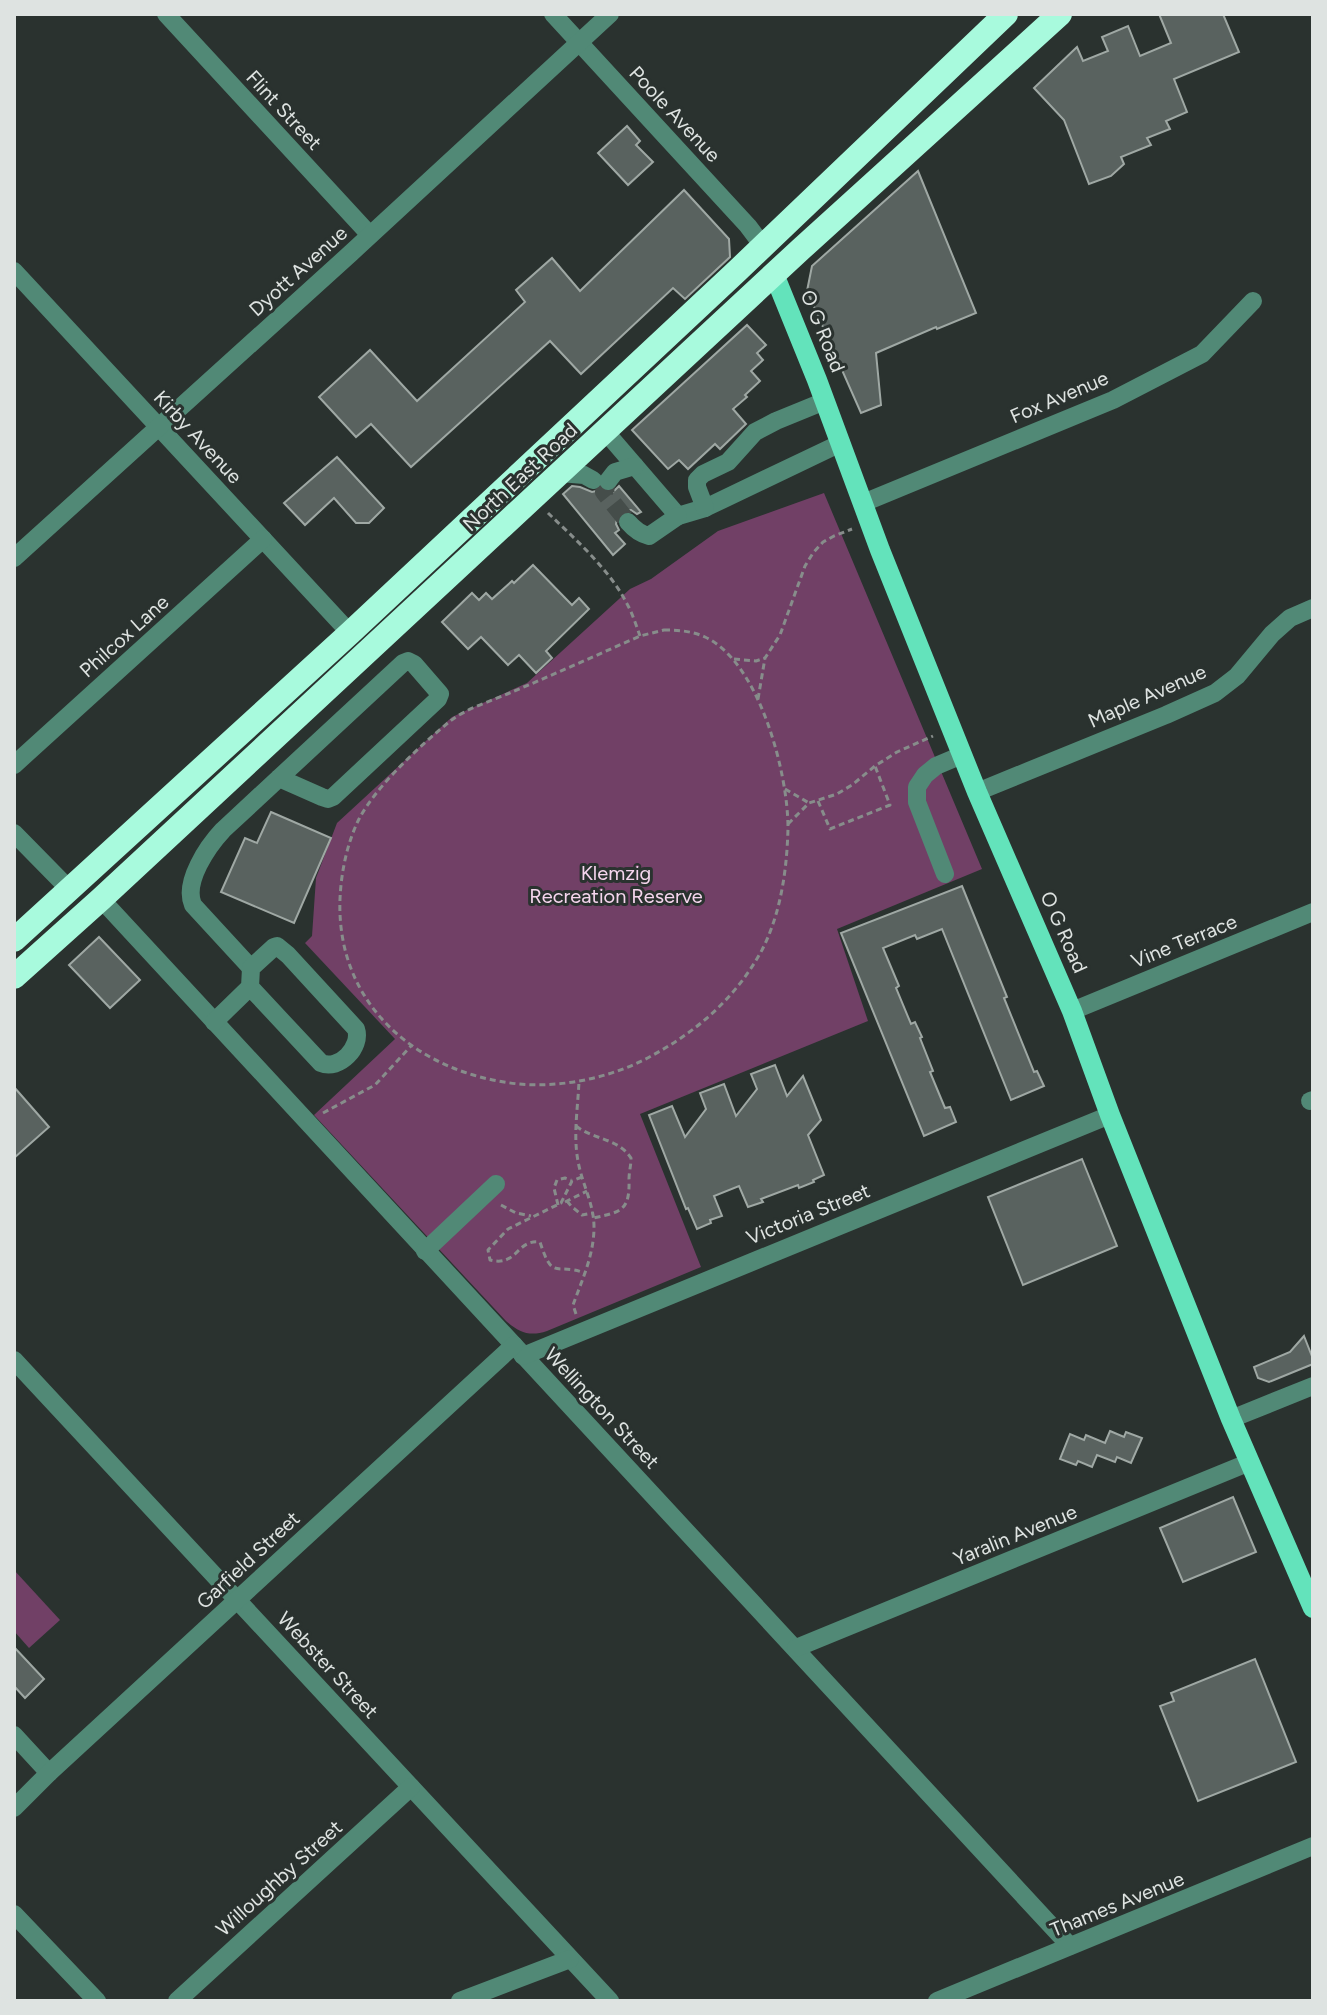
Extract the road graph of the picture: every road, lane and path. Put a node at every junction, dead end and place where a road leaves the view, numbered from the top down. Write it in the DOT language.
graph roads {
  1 [pos="166,14"];
  2 [pos="553,14"];
  3 [pos="610,14"];
  4 [pos="1006,14"];
  5 [pos="1060,14"];
  6 [pos="580,43"];
  7 [pos="370,235"];
  8 [pos="763,246"];
  9 [pos="14,271"];
  10 [pos="774,274"];
  11 [pos="1253,301"];
  12 [pos="825,401"];
  13 [pos="159,427"];
  14 [pos="605,431"];
  15 [pos="841,443"];
  16 [pos="635,466"];
  17 [pos="560,473"];
  18 [pos="533,498"];
  19 [pos="705,508"];
  20 [pos="866,513"];
  21 [pos="678,516"];
  22 [pos="628,522"];
  23 [pos="263,539"];
  24 [pos="14,558"];
  25 [pos="1313,608"];
  26 [pos="350,633"];
  27 [pos="640,636"];
  28 [pos="368,652"];
  29 [pos="765,658"];
  30 [pos="733,659"];
  31 [pos="758,700"];
  32 [pos="952,729"];
  33 [pos="962,755"];
  34 [pos="14,765"];
  35 [pos="875,766"];
  36 [pos="279,778"];
  37 [pos="784,788"];
  38 [pos="977,792"];
  39 [pos="818,801"];
  40 [pos="809,803"];
  41 [pos="788,824"];
  42 [pos="14,833"];
  43 [pos="945,874"];
  44 [pos="69,889"];
  45 [pos="101,899"];
  46 [pos="1313,912"];
  47 [pos="14,940"];
  48 [pos="14,977"];
  49 [pos="250,977"];
  50 [pos="1072,1011"];
  51 [pos="214,1022"];
  52 [pos="411,1046"];
  53 [pos="579,1081"];
  54 [pos="1110,1115"];
  55 [pos="309,1125"];
  56 [pos="576,1126"];
  57 [pos="582,1177"];
  58 [pos="572,1181"];
  59 [pos="491,1188"];
  60 [pos="587,1191"];
  61 [pos="567,1201"];
  62 [pos="559,1204"];
  63 [pos="593,1215"];
  64 [pos="535,1217"];
  65 [pos="425,1251"];
  66 [pos="585,1273"];
  67 [pos="583,1330"];
  68 [pos="518,1350"];
  69 [pos="14,1360"];
  70 [pos="1313,1386"];
  71 [pos="1231,1419"];
  72 [pos="1250,1462"];
  73 [pos="237,1600"];
  74 [pos="1313,1608"];
  75 [pos="796,1648"];
  76 [pos="14,1735"];
  77 [pos="49,1773"];
  78 [pos="411,1787"];
  79 [pos="14,1808"];
  80 [pos="1313,1846"];
  81 [pos="14,1914"];
  82 [pos="1070,1946"];
  83 [pos="570,1959"];
  84 [pos="97,2001"];
  85 [pos="177,2001"];
  86 [pos="460,2001"];
  87 [pos="610,2001"];
  88 [pos="937,2001"];
  1 -- 7 [label="street, Flint Street"];
  2 -- 6 [label="street, Poole Avenue"];
  3 -- 6 [label="street, Dyott Avenue"];
  4 -- 8 [label="highway, North East Road"];
  5 -- 10 [label="highway, North East Road"];
  6 -- 7 [label="street, Dyott Avenue"];
  6 -- 8 [label="street, Poole Avenue"];
  7 -- 13 [label="street, Dyott Avenue"];
  8 -- 10 [label="highway"];
  8 -- 26 [label="highway, North East Road"];
  9 -- 13 [label="street, Kirby Avenue"];
  10 -- 12 [label="main road, O G Road"];
  10 -- 14 [label="highway, North East Road"];
  11 -- 20 [label="street, Fox Avenue"];
  12 -- 15 [label="main road, O G Road"];
  12 -- 19 [label="street"];
  13 -- 23 [label="street, Kirby Avenue"];
  13 -- 24 [label="street, Dyott Avenue"];
  14 -- 16 [label="street"];
  14 -- 17 [label="highway, North East Road"];
  15 -- 19 [label="street"];
  15 -- 20 [label="main road, O G Road"];
  16 -- 17 [label="street"];
  16 -- 21 [label="street"];
  17 -- 18 [label="highway, North East Road"];
  18 -- 27 [label="path"];
  18 -- 28 [label="highway, North East Road"];
  19 -- 21 [label="street"];
  20 -- 29 [label="path"];
  20 -- 32 [label="main road, O G Road"];
  21 -- 22 [label="street"];
  23 -- 26 [label="street, Kirby Avenue"];
  23 -- 34 [label="street, Philcox Lane"];
  25 -- 38 [label="street, Maple Avenue"];
  26 -- 28 [label="highway"];
  26 -- 44 [label="highway, North East Road"];
  27 -- 30 [label="path"];
  27 -- 52 [label="path"];
  28 -- 45 [label="highway, North East Road"];
  29 -- 30 [label="path"];
  29 -- 31 [label="path"];
  30 -- 31 [label="path"];
  31 -- 37 [label="path"];
  32 -- 33 [label="main road, O G Road"];
  32 -- 35 [label="path"];
  33 -- 38 [label="main road, O G Road"];
  33 -- 43 [label="street"];
  35 -- 39 [label="path"];
  35 -- 39 [label="path"];
  36 -- 36 [label="street"];
  36 -- 49 [label="street"];
  37 -- 40 [label="path"];
  37 -- 41 [label="path"];
  38 -- 50 [label="main road, O G Road"];
  39 -- 40 [label="path"];
  40 -- 41 [label="path"];
  41 -- 53 [label="path"];
  42 -- 44 [label="street"];
  44 -- 45 [label="highway"];
  44 -- 47 [label="highway, North East Road"];
  45 -- 48 [label="highway, North East Road"];
  45 -- 51 [label="street, Wellington Street"];
  46 -- 50 [label="street, Vine Terrace"];
  49 -- 49 [label="street"];
  49 -- 51 [label="street"];
  50 -- 54 [label="main road, O G Road"];
  51 -- 55 [label="street, Wellington Street"];
  52 -- 53 [label="path"];
  52 -- 55 [label="path"];
  53 -- 56 [label="path"];
  54 -- 67 [label="street, Victoria Street"];
  54 -- 71 [label="main road, O G Road"];
  55 -- 65 [label="street, Wellington Street"];
  56 -- 57 [label="path"];
  56 -- 63 [label="path"];
  57 -- 58 [label="path"];
  57 -- 60 [label="path"];
  58 -- 62 [label="path"];
  58 -- 62 [label="path"];
  59 -- 64 [label="path"];
  59 -- 65 [label="street"];
  60 -- 61 [label="path"];
  60 -- 63 [label="path"];
  61 -- 62 [label="path"];
  61 -- 63 [label="path"];
  62 -- 64 [label="path"];
  63 -- 66 [label="path"];
  64 -- 66 [label="path"];
  65 -- 68 [label="street, Wellington Street"];
  66 -- 67 [label="path"];
  67 -- 68 [label="street, Victoria Street"];
  68 -- 73 [label="street, Garfield Street"];
  68 -- 75 [label="street, Wellington Street"];
  69 -- 73 [label="street, Webster Street"];
  70 -- 71 [label="street"];
  71 -- 72 [label="main road, O G Road"];
  72 -- 74 [label="main road, O G Road"];
  72 -- 75 [label="street, Yaralin Avenue"];
  73 -- 77 [label="street, Garfield Street"];
  73 -- 78 [label="street, Webster Street"];
  75 -- 82 [label="street, Wellington Street"];
  76 -- 77 [label="street"];
  77 -- 79 [label="street, Garfield Street"];
  78 -- 83 [label="street, Webster Street"];
  78 -- 85 [label="street, Willoughby Street"];
  80 -- 82 [label="street, Thames Avenue"];
  81 -- 84 [label="street"];
  82 -- 88 [label="street, Thames Avenue"];
  83 -- 86 [label="street"];
  83 -- 87 [label="street, Webster Street"];
}
